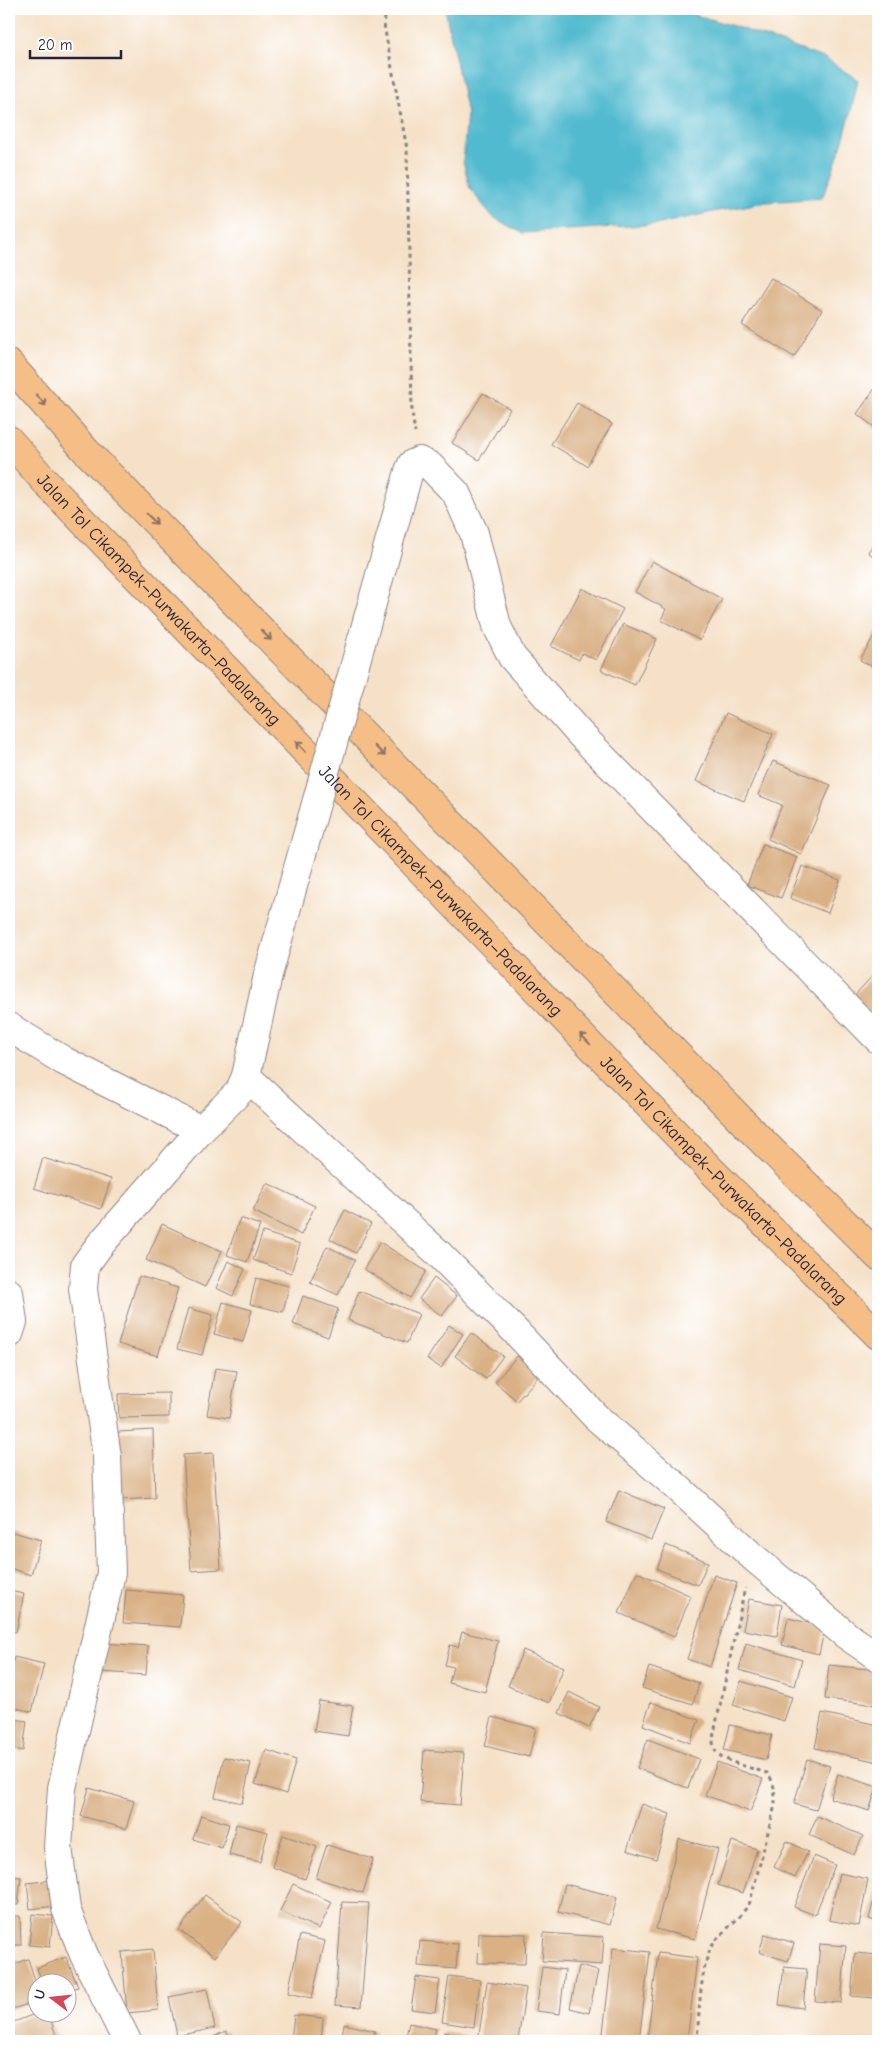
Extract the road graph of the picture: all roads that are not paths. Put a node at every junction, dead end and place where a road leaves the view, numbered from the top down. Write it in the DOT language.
graph roads {
  1 [pos="9,364"];
  2 [pos="9,440"];
  3 [pos="9,1027"];
  4 [pos="878,1039"];
  5 [pos="246,1076"];
  6 [pos="200,1130"];
  7 [pos="878,1256"];
  8 [pos="9,1293"];
  9 [pos="9,1334"];
  10 [pos="878,1335"];
  11 [pos="878,1657"];
  12 [pos="127,2041"];
  1 -- 7 [label="highway, one-way"];
  10 -- 2 [label="highway, Jalan Tol Cikampek–Purwakarta–Padalarang, one-way"];
  3 -- 6 [label="street"];
  4 -- 5 [label="street, bridge"];
  5 -- 6 [label="street"];
  5 -- 11 [label="street"];
  6 -- 12 [label="street"];
  8 -- 9 [label="street"];
}
